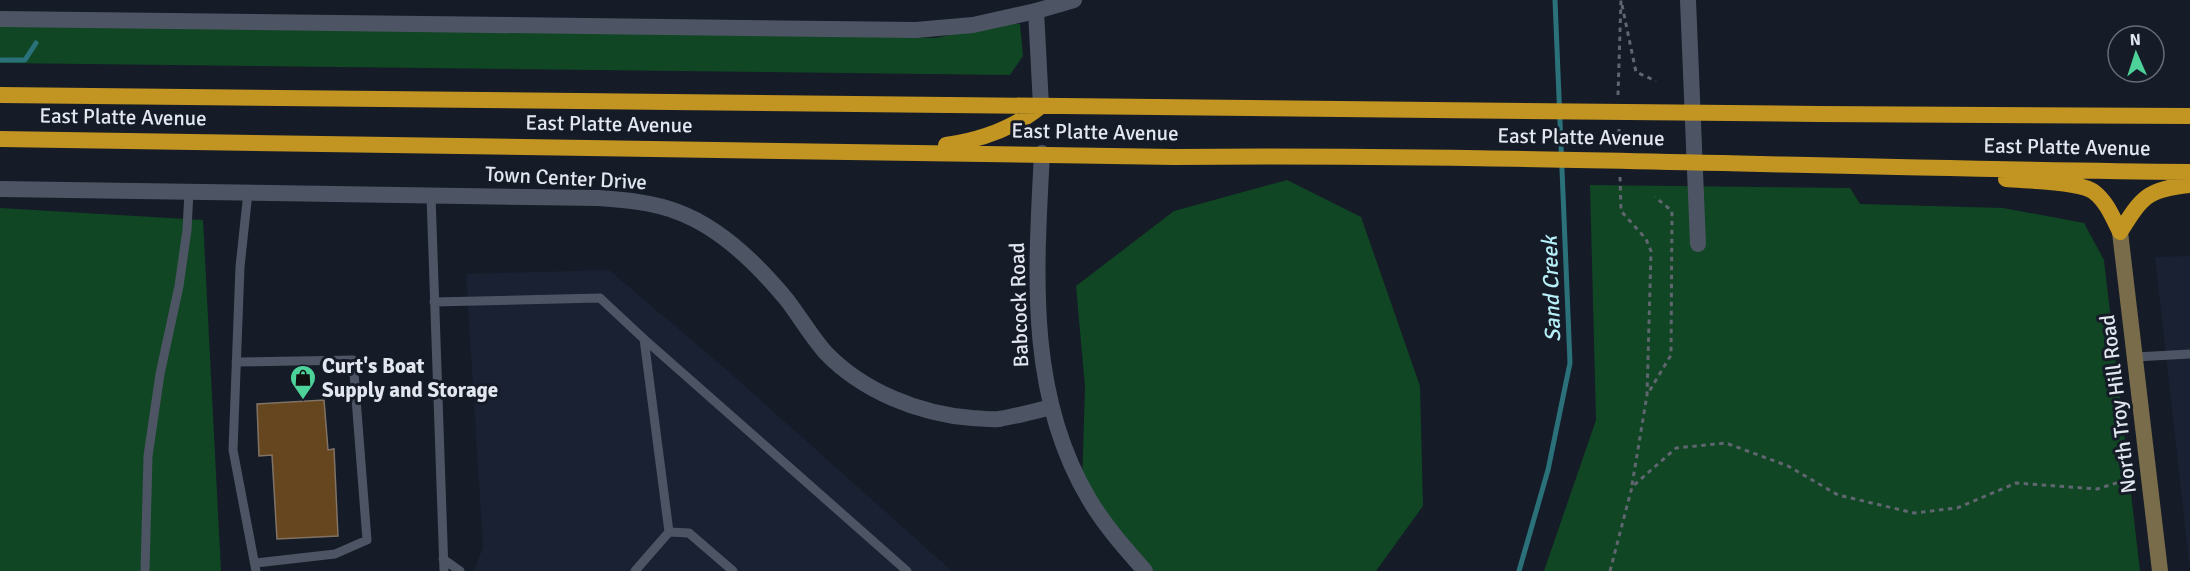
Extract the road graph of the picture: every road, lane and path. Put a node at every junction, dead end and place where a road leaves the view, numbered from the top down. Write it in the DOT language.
graph roads {
  1 [pos="1074,0"];
  2 [pos="1621,0"];
  3 [pos="1688,0"];
  4 [pos="1698,0"];
  5 [pos="1036,11"];
  6 [pos="0,19"];
  7 [pos="1690,31"];
  8 [pos="1656,81"];
  9 [pos="0,95"];
  10 [pos="1618,96"];
  11 [pos="1041,106"];
  12 [pos="1693,112"];
  13 [pos="2190,116"];
  14 [pos="1618,119"];
  15 [pos="0,139"];
  16 [pos="901,151"];
  17 [pos="1042,153"];
  18 [pos="1619,153"];
  19 [pos="1695,161"];
  20 [pos="1866,166"];
  21 [pos="2190,172"];
  22 [pos="1620,176"];
  23 [pos="2190,185"];
  24 [pos="0,189"];
  25 [pos="189,191"];
  26 [pos="248,192"];
  27 [pos="431,196"];
  28 [pos="1655,196"];
  29 [pos="2120,232"];
  30 [pos="1698,244"];
  31 [pos="434,302"];
  32 [pos="644,339"];
  33 [pos="2190,354"];
  34 [pos="2135,357"];
  35 [pos="236,362"];
  36 [pos="1647,395"];
  37 [pos="1052,406"];
  38 [pos="2149,473"];
  39 [pos="1632,487"];
  40 [pos="669,532"];
  41 [pos="443,560"];
  42 [pos="256,567"];
  43 [pos="146,571"];
  44 [pos="264,571"];
  45 [pos="444,571"];
  46 [pos="460,571"];
  47 [pos="635,571"];
  48 [pos="733,571"];
  49 [pos="907,571"];
  50 [pos="1145,571"];
  51 [pos="1610,571"];
  52 [pos="2160,571"];
  1 -- 5 [label="street"];
  2 -- 8 [label="path"];
  2 -- 10 [label="path"];
  3 -- 7 [label="street"];
  4 -- 7 [label="street"];
  5 -- 6 [label="street"];
  5 -- 11 [label="street"];
  7 -- 12 [label="street"];
  9 -- 11 [label="highway, East Platte Avenue"];
  11 -- 12 [label="highway, East Platte Avenue"];
  11 -- 16 [label="highway"];
  12 -- 13 [label="highway, East Platte Avenue"];
  12 -- 19 [label="street"];
  14 -- 18 [label="path"];
  15 -- 16 [label="highway, East Platte Avenue"];
  16 -- 17 [label="highway, East Platte Avenue"];
  17 -- 19 [label="highway, East Platte Avenue"];
  17 -- 37 [label="street, Babcock Road"];
  19 -- 20 [label="highway, East Platte Avenue"];
  19 -- 30 [label="street"];
  20 -- 21 [label="highway, East Platte Avenue"];
  20 -- 29 [label="highway"];
  22 -- 36 [label="path"];
  23 -- 29 [label="highway"];
  24 -- 25 [label="street, Town Center Drive"];
  25 -- 26 [label="street, Town Center Drive"];
  25 -- 43 [label="lane"];
  26 -- 27 [label="street, Town Center Drive"];
  26 -- 35 [label="lane"];
  27 -- 31 [label="lane"];
  27 -- 37 [label="street, Town Center Drive"];
  28 -- 36 [label="path"];
  29 -- 34 [label="main road, North Troy Hill Road"];
  31 -- 32 [label="lane"];
  31 -- 41 [label="lane"];
  32 -- 40 [label="lane"];
  32 -- 49 [label="lane"];
  33 -- 34 [label="lane"];
  34 -- 38 [label="main road, North Troy Hill Road"];
  35 -- 42 [label="lane"];
  35 -- 42 [label="lane"];
  36 -- 39 [label="path"];
  37 -- 50 [label="street, Babcock Road"];
  38 -- 39 [label="path"];
  38 -- 52 [label="main road, North Troy Hill Road"];
  39 -- 51 [label="path"];
  40 -- 47 [label="lane"];
  40 -- 48 [label="lane"];
  41 -- 45 [label="lane"];
  41 -- 46 [label="lane"];
  42 -- 44 [label="lane"];
}
